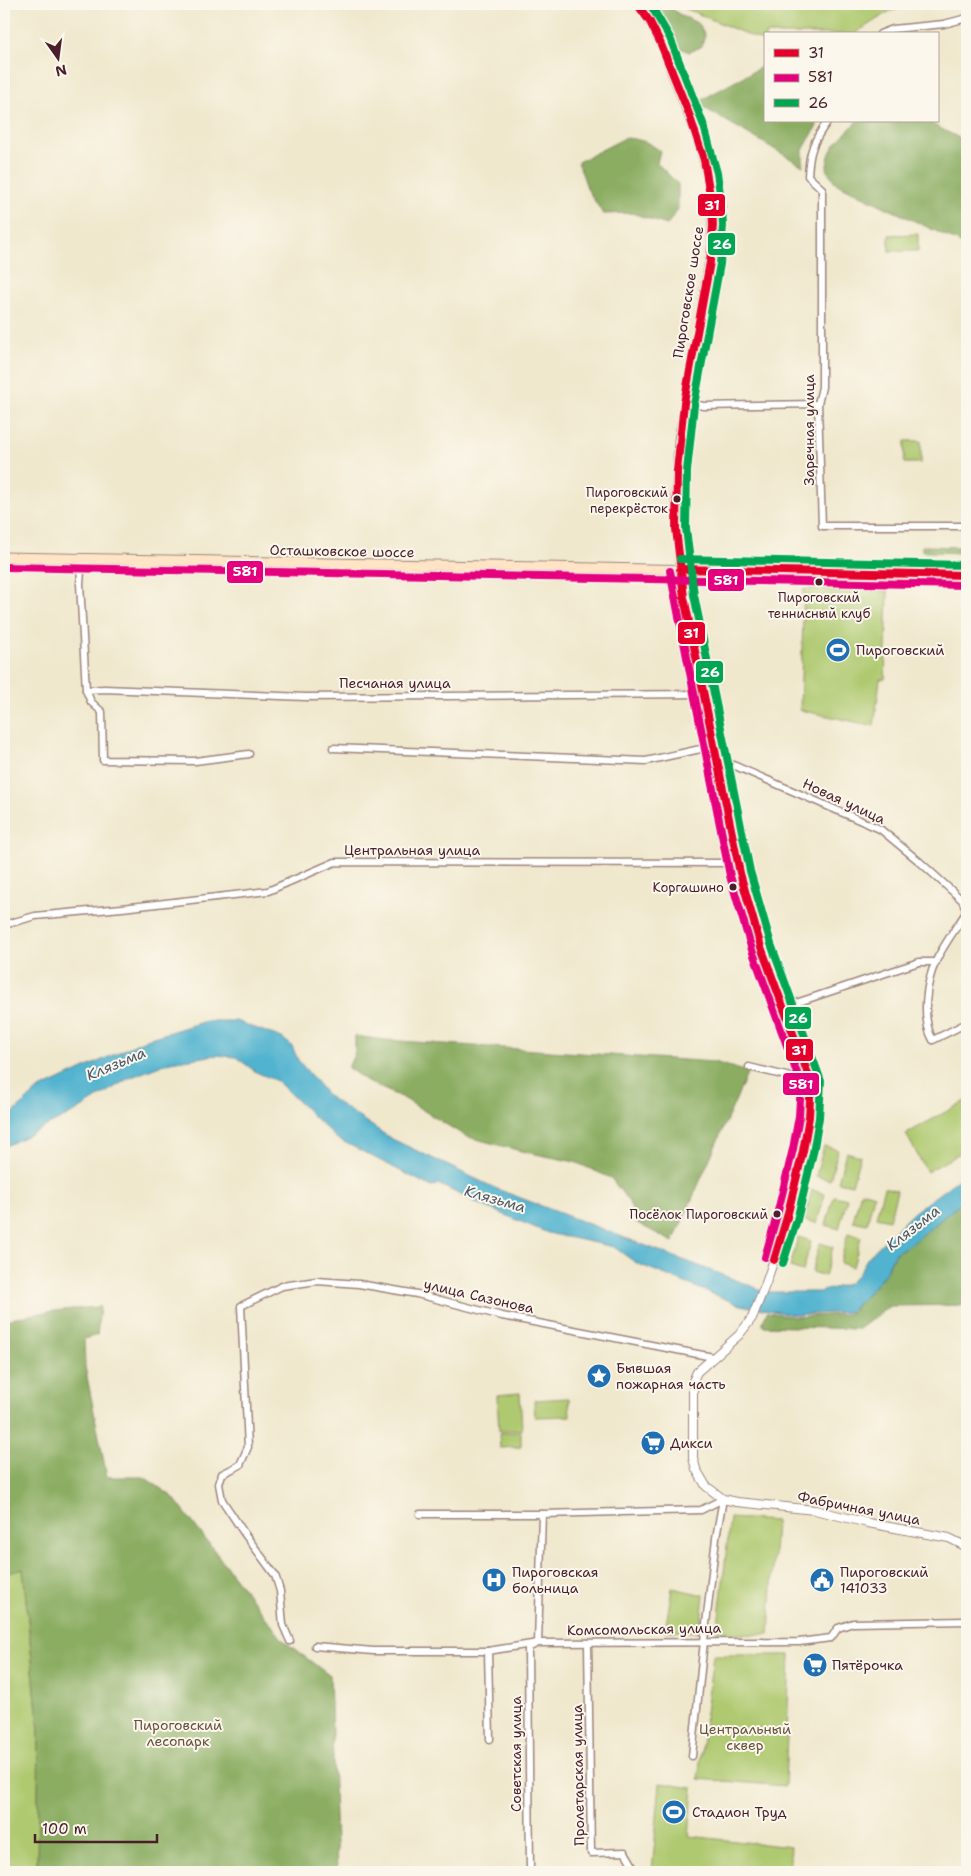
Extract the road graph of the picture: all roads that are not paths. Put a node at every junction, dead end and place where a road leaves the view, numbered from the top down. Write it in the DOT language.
graph roads {
  1 [pos="637,4"];
  2 [pos="967,18"];
  3 [pos="885,32"];
  4 [pos="827,122"];
  5 [pos="686,395"];
  6 [pos="818,404"];
  7 [pos="698,405"];
  8 [pos="683,413"];
  9 [pos="967,526"];
  10 [pos="4,557"];
  11 [pos="82,559"];
  12 [pos="680,569"];
  13 [pos="967,575"];
  14 [pos="86,690"];
  15 [pos="704,694"];
  16 [pos="714,746"];
  17 [pos="333,748"];
  18 [pos="249,754"];
  19 [pos="717,758"];
  20 [pos="738,863"];
  21 [pos="967,911"];
  22 [pos="4,925"];
  23 [pos="936,962"];
  24 [pos="784,1007"];
  25 [pos="967,1023"];
  26 [pos="749,1067"];
  27 [pos="811,1082"];
  28 [pos="713,1357"];
  29 [pos="723,1499"];
  30 [pos="420,1514"];
  31 [pos="542,1514"];
  32 [pos="967,1547"];
  33 [pos="967,1621"];
  34 [pos="704,1641"];
  35 [pos="290,1642"];
  36 [pos="538,1643"];
  37 [pos="588,1643"];
  38 [pos="315,1646"];
  39 [pos="488,1651"];
  40 [pos="490,1740"];
  41 [pos="692,1756"];
  42 [pos="530,1872"];
  43 [pos="632,1872"];
  1 -- 5 [label="main road, Пироговское шоссе"];
  2 -- 3 [label="street"];
  4 -- 6 [label="street, Заречная улица"];
  5 -- 7 [label="street"];
  5 -- 8 [label="main road, Пироговское шоссе"];
  6 -- 7 [label="street"];
  6 -- 9 [label="street, Заречная улица"];
  7 -- 8 [label="street"];
  8 -- 12 [label="main road, Пироговское шоссе"];
  10 -- 11 [label="main road, Осташковское шоссе"];
  11 -- 12 [label="main road, Осташковское шоссе"];
  11 -- 14 [label="street"];
  12 -- 13 [label="main road, Осташковское шоссе"];
  12 -- 15 [label="street"];
  14 -- 15 [label="street, Песчаная улица"];
  14 -- 18 [label="street"];
  15 -- 16 [label="street"];
  16 -- 17 [label="street"];
  16 -- 19 [label="street"];
  19 -- 20 [label="street"];
  19 -- 21 [label="street, Новая улица"];
  20 -- 22 [label="street, Центральная улица"];
  20 -- 24 [label="street"];
  21 -- 23 [label="street"];
  23 -- 24 [label="street"];
  23 -- 25 [label="street"];
  24 -- 27 [label="street"];
  26 -- 27 [label="street"];
  27 -- 28 [label="street"];
  28 -- 29 [label="street"];
  28 -- 35 [label="street, улица Сазонова"];
  29 -- 31 [label="street"];
  29 -- 32 [label="street, Фабричная улица"];
  29 -- 34 [label="street"];
  30 -- 31 [label="street"];
  31 -- 36 [label="street"];
  33 -- 34 [label="street, Комсомольская улица"];
  34 -- 37 [label="street, Комсомольская улица"];
  34 -- 41 [label="street"];
  36 -- 37 [label="street, Комсомольская улица"];
  36 -- 39 [label="street, Комсомольская улица"];
  36 -- 42 [label="street, Советская улица"];
  37 -- 43 [label="street, Пролетарская улица"];
  38 -- 39 [label="street, Комсомольская улица"];
  39 -- 40 [label="street"];
}
